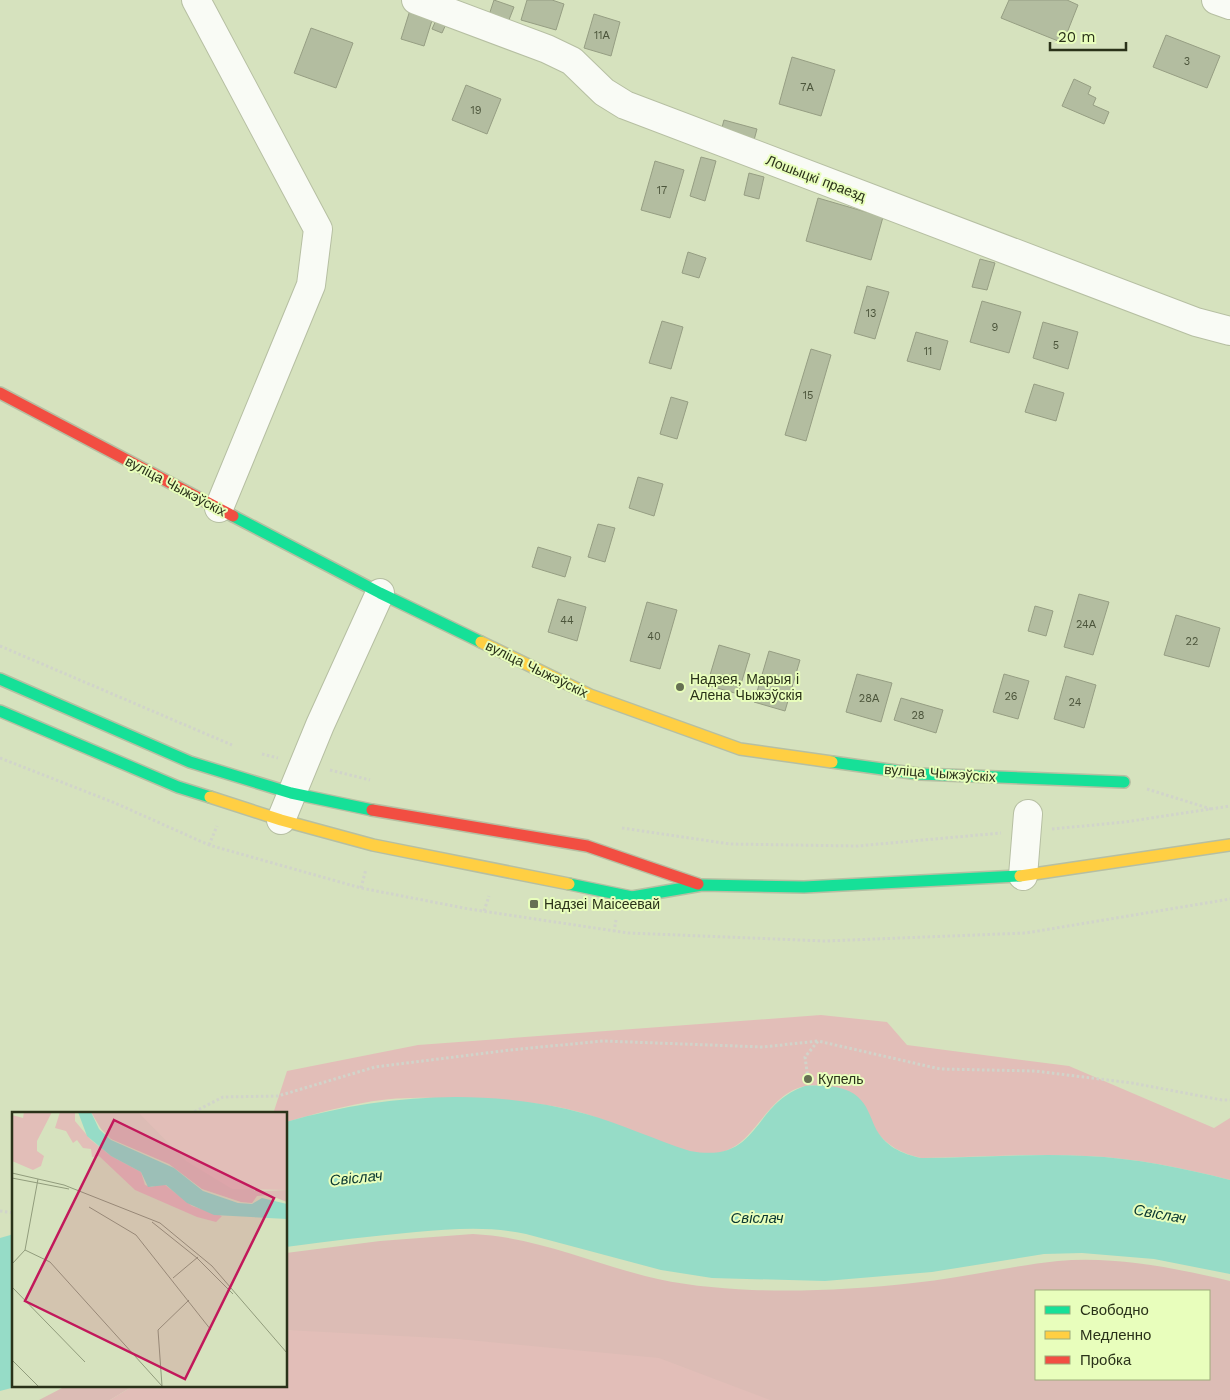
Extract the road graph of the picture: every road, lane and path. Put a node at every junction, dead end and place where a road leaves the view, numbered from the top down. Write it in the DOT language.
graph roads {
  1 [pos="196,0"];
  2 [pos="416,0"];
  3 [pos="1216,0"];
  4 [pos="1230,5"];
  5 [pos="1230,331"];
  6 [pos="0,393"];
  7 [pos="219,508"];
  8 [pos="380,593"];
  9 [pos="0,646"];
  10 [pos="0,679"];
  11 [pos="0,711"];
  12 [pos="238,748"];
  13 [pos="256,753"];
  14 [pos="303,764"];
  15 [pos="373,781"];
  16 [pos="1124,782"];
  17 [pos="291,793"];
  18 [pos="1230,806"];
  19 [pos="1214,810"];
  20 [pos="281,820"];
  21 [pos="1028,823"];
  22 [pos="617,827"];
  23 [pos="1230,845"];
  24 [pos="1023,876"];
  25 [pos="702,885"];
  26 [pos="818,1041"];
  27 [pos="808,1079"];
  28 [pos="1230,1100"];
  29 [pos="194,1112"];
  1 -- 7 [label="street"];
  2 -- 5 [label="street, Лошыцкі праезд"];
  3 -- 4 [label="street"];
  6 -- 7 [label="street, вуліца Чыжэўскіх"];
  7 -- 8 [label="street, вуліца Чыжэўскіх"];
  8 -- 14 [label="street"];
  8 -- 16 [label="street, вуліца Чыжэўскіх"];
  9 -- 12 [label="path"];
  10 -- 17 [label="street"];
  11 -- 20 [label="street"];
  13 -- 14 [label="path"];
  14 -- 15 [label="path"];
  14 -- 17 [label="street"];
  16 -- 19 [label="path"];
  17 -- 20 [label="street"];
  17 -- 25 [label="street"];
  18 -- 19 [label="path"];
  19 -- 21 [label="path"];
  20 -- 25 [label="street"];
  21 -- 22 [label="path"];
  21 -- 24 [label="street"];
  23 -- 24 [label="street"];
  24 -- 25 [label="street"];
  26 -- 27 [label="path"];
  26 -- 28 [label="path"];
  26 -- 29 [label="path"];
}
